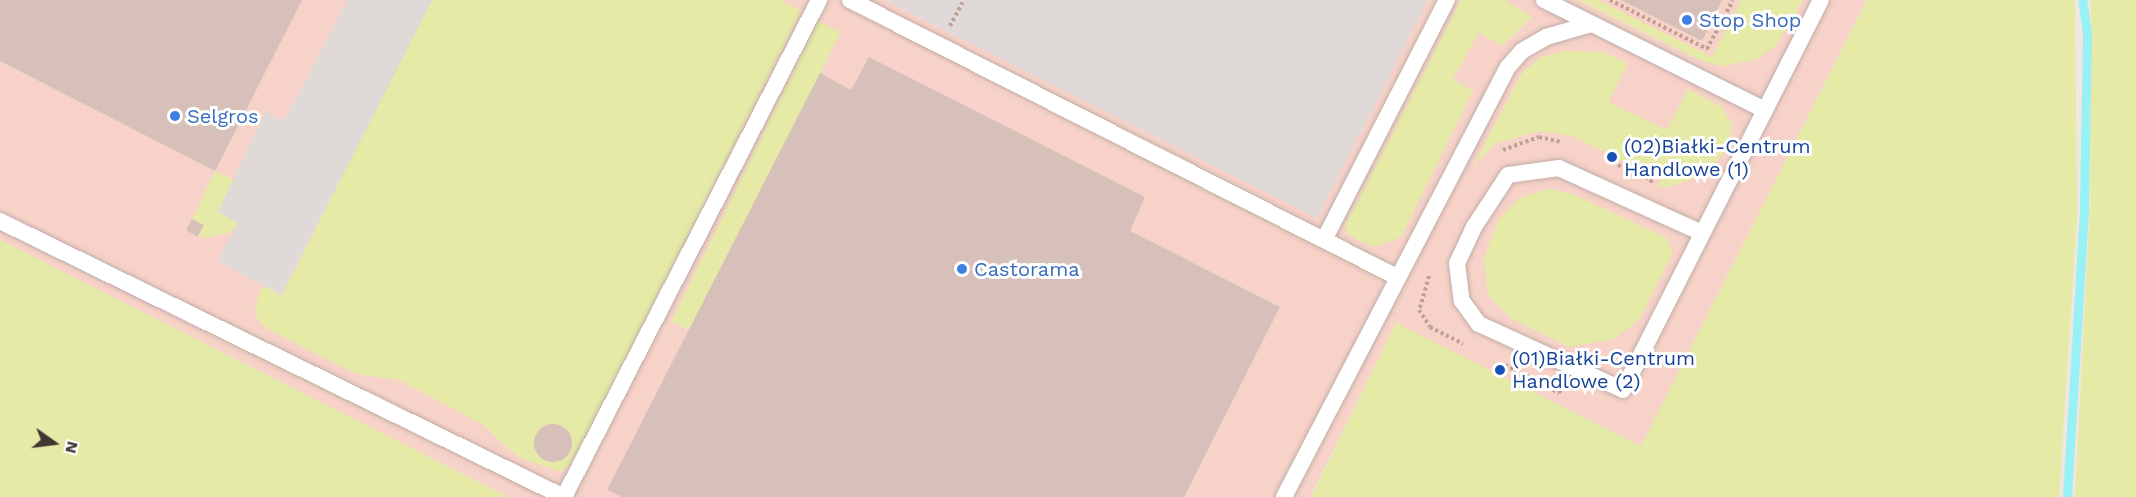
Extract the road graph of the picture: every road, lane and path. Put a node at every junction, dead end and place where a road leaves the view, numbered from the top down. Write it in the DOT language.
graph roads {
  1 [pos="819,0"];
  2 [pos="850,0"];
  3 [pos="1447,0"];
  4 [pos="1544,0"];
  5 [pos="1610,0"];
  6 [pos="1733,0"];
  7 [pos="1821,0"];
  8 [pos="1591,24"];
  9 [pos="1765,110"];
  10 [pos="1569,144"];
  11 [pos="1494,154"];
  12 [pos="1600,158"];
  13 [pos="1640,202"];
  14 [pos="0,222"];
  15 [pos="1702,233"];
  16 [pos="1324,240"];
  17 [pos="1430,272"];
  18 [pos="1395,276"];
  19 [pos="1470,347"];
  20 [pos="1499,362"];
  21 [pos="1572,367"];
  22 [pos="564,497"];
  23 [pos="1284,497"];
  1 -- 22 [label="lane"];
  2 -- 16 [label="lane"];
  3 -- 16 [label="lane"];
  4 -- 8 [label="lane"];
  5 -- 6 [label="path"];
  7 -- 9 [label="lane"];
  8 -- 9 [label="lane"];
  8 -- 18 [label="lane"];
  9 -- 15 [label="lane"];
  10 -- 11 [label="path"];
  12 -- 13 [label="path"];
  13 -- 15 [label="lane"];
  13 -- 21 [label="lane"];
  14 -- 22 [label="lane"];
  15 -- 21 [label="lane"];
  16 -- 18 [label="lane"];
  17 -- 19 [label="path"];
  18 -- 23 [label="lane"];
  20 -- 21 [label="path"];
}
